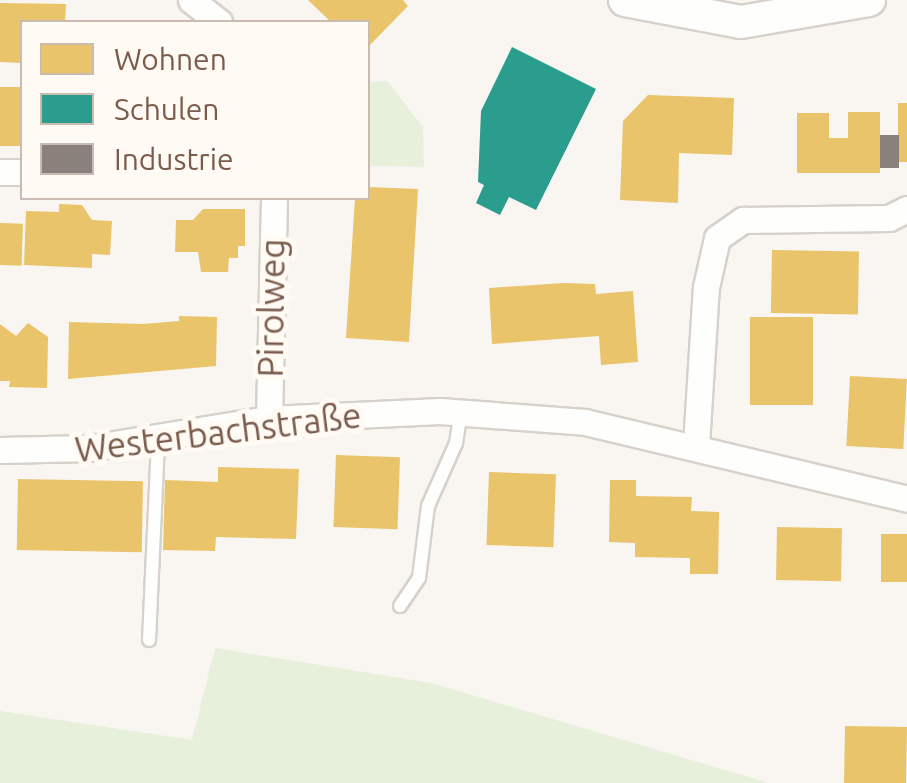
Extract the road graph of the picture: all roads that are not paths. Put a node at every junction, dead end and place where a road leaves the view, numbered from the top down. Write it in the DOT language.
graph roads {
  1 [pos="192,0"];
  2 [pos="625,0"];
  3 [pos="869,0"];
  4 [pos="217,20"];
  5 [pos="274,200"];
  6 [pos="907,209"];
  7 [pos="461,413"];
  8 [pos="268,419"];
  9 [pos="158,438"];
  10 [pos="696,445"];
  11 [pos="0,450"];
  12 [pos="907,499"];
  13 [pos="400,606"];
  14 [pos="149,640"];
  1 -- 4 [label="street"];
  2 -- 3 [label="street"];
  5 -- 8 [label="street, Pirolweg"];
  6 -- 10 [label="street"];
  7 -- 8 [label="street, Westerbachstraße"];
  7 -- 10 [label="street, Westerbachstraße"];
  7 -- 13 [label="lane"];
  8 -- 9 [label="street, Westerbachstraße"];
  9 -- 11 [label="street, Westerbachstraße"];
  9 -- 14 [label="lane"];
  10 -- 12 [label="street, Westerbachstraße"];
}
